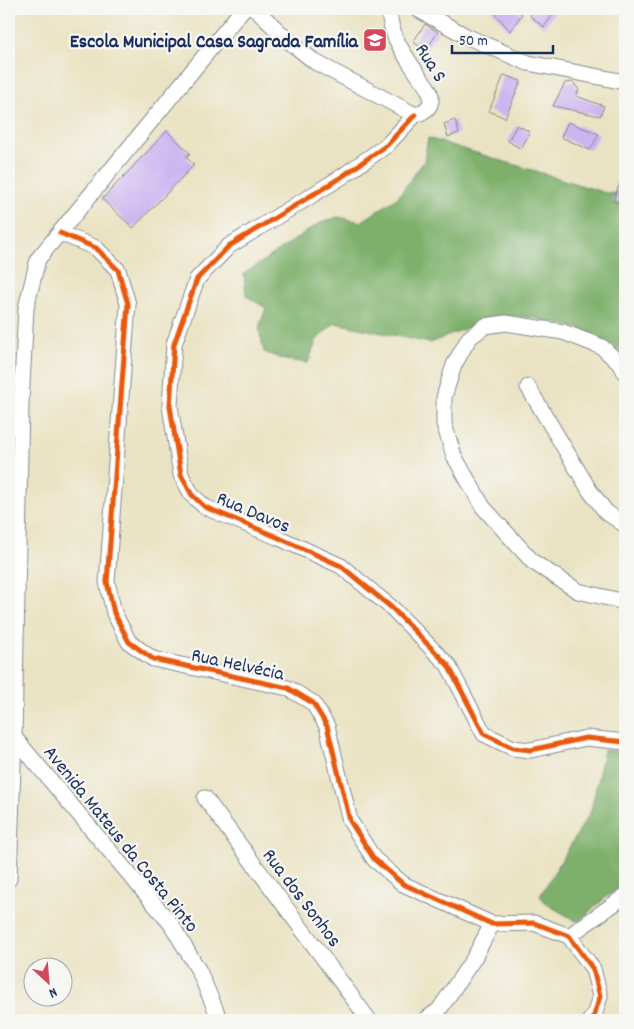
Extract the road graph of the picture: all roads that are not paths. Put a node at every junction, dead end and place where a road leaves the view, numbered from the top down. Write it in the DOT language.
graph roads {
  1 [pos="243,9"];
  2 [pos="255,9"];
  3 [pos="390,9"];
  4 [pos="417,9"];
  5 [pos="625,82"];
  6 [pos="429,107"];
  7 [pos="415,115"];
  8 [pos="60,233"];
  9 [pos="625,373"];
  10 [pos="528,387"];
  11 [pos="625,525"];
  12 [pos="625,602"];
  13 [pos="14,737"];
  14 [pos="625,742"];
  15 [pos="204,798"];
  16 [pos="10,821"];
  17 [pos="9,879"];
  18 [pos="625,896"];
  19 [pos="492,924"];
  20 [pos="569,936"];
  21 [pos="220,1020"];
  22 [pos="369,1020"];
  23 [pos="425,1020"];
  24 [pos="590,1020"];
  1 -- 8 [label="street"];
  2 -- 7 [label="street"];
  3 -- 6 [label="street, Rua S"];
  4 -- 5 [label="street"];
  6 -- 7 [label="street, Rua Davos"];
  7 -- 14 [label="street, Rua Davos"];
  8 -- 13 [label="street"];
  8 -- 19 [label="street, Rua Helvécia"];
  9 -- 12 [label="street"];
  10 -- 11 [label="street"];
  13 -- 16 [label="street"];
  13 -- 21 [label="street, Avenida Mateus da Costa Pinto"];
  15 -- 22 [label="street, Rua dos Sonhos"];
  16 -- 17 [label="street"];
  18 -- 20 [label="street"];
  19 -- 20 [label="street, Rua Helvécia"];
  19 -- 23 [label="street"];
  20 -- 24 [label="street"];
}
